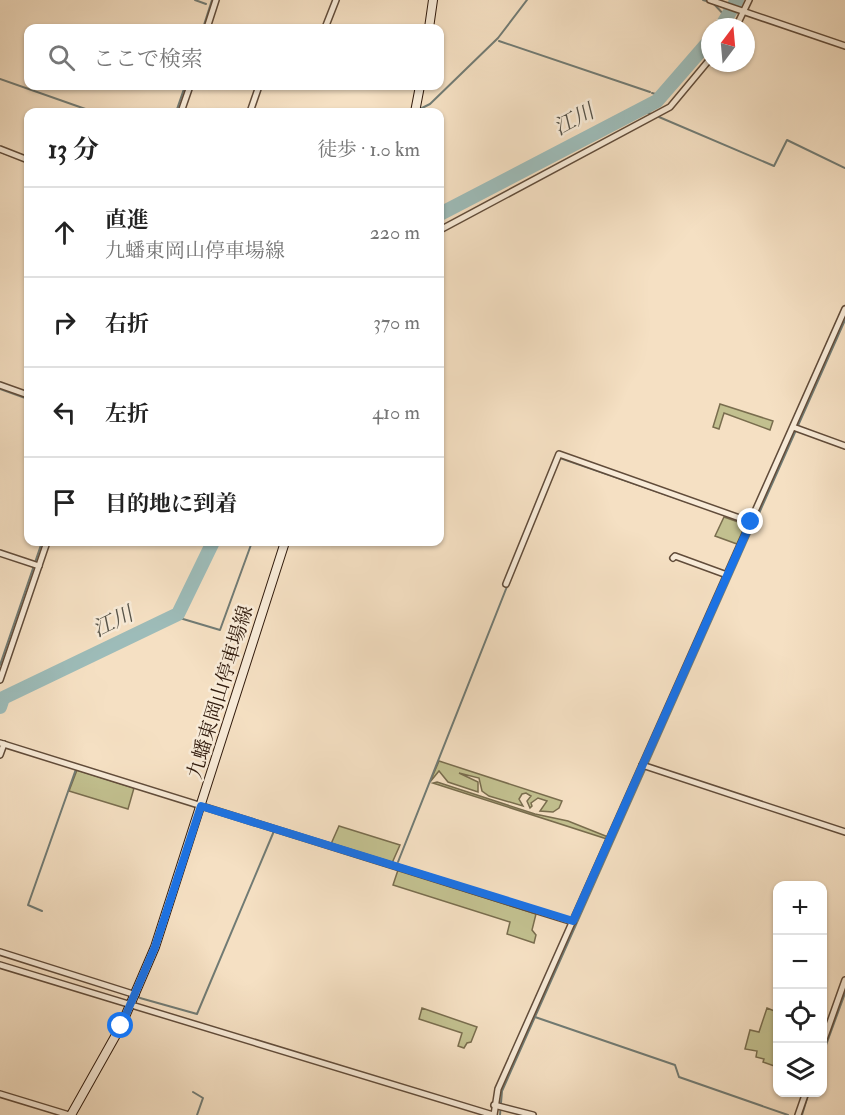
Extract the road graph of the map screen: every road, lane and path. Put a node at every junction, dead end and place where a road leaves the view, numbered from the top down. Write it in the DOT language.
graph roads {
  1 [pos="216,0"];
  2 [pos="336,0"];
  3 [pos="433,0"];
  4 [pos="710,0"];
  5 [pos="750,0"];
  6 [pos="743,11"];
  7 [pos="740,18"];
  8 [pos="208,24"];
  9 [pos="327,24"];
  10 [pos="430,24"];
  11 [pos="845,46"];
  12 [pos="701,70"];
  13 [pos="189,90"];
  14 [pos="258,90"];
  15 [pos="419,90"];
  16 [pos="182,108"];
  17 [pos="251,108"];
  18 [pos="416,108"];
  19 [pos="0,149"];
  20 [pos="24,158"];
  21 [pos="444,228"];
  22 [pos="845,309"];
  23 [pos="0,385"];
  24 [pos="24,394"];
  25 [pos="795,428"];
  26 [pos="845,446"];
  27 [pos="751,522"];
  28 [pos="44,546"];
  29 [pos="284,546"];
  30 [pos="0,553"];
  31 [pos="673,558"];
  32 [pos="36,565"];
  33 [pos="727,575"];
  34 [pos="506,584"];
  35 [pos="0,680"];
  36 [pos="2,745"];
  37 [pos="0,755"];
  38 [pos="645,766"];
  39 [pos="201,806"];
  40 [pos="845,832"];
  41 [pos="573,921"];
  42 [pos="0,952"];
  43 [pos="0,965"];
  44 [pos="845,980"];
  45 [pos="136,995"];
  46 [pos="131,1004"];
  47 [pos="823,1043"];
  48 [pos="0,1094"];
  49 [pos="804,1097"];
  50 [pos="504,1109"];
  51 [pos="70,1115"];
  52 [pos="494,1115"];
  53 [pos="532,1115"];
  54 [pos="798,1115"];
  1 -- 8 [label="street"];
  2 -- 9 [label="street"];
  3 -- 10 [label="main road"];
  4 -- 6 [label="street"];
  5 -- 6 [label="street"];
  6 -- 7 [label="street"];
  6 -- 11 [label="street"];
  12 -- 21 [label="street"];
  13 -- 16 [label="street"];
  14 -- 17 [label="street"];
  15 -- 18 [label="main road"];
  19 -- 20 [label="street"];
  22 -- 25 [label="street"];
  23 -- 24 [label="street"];
  25 -- 26 [label="street"];
  25 -- 27 [label="street"];
  27 -- 33 [label="street"];
  27 -- 34 [label="street"];
  28 -- 32 [label="street"];
  29 -- 39 [label="main road, 九蟠東岡山停車場線"];
  30 -- 32 [label="street"];
  31 -- 33 [label="street"];
  32 -- 35 [label="street"];
  33 -- 38 [label="street"];
  36 -- 37 [label="street"];
  36 -- 39 [label="street"];
  38 -- 40 [label="street"];
  38 -- 41 [label="street"];
  39 -- 41 [label="street"];
  39 -- 45 [label="main road, 九蟠東岡山停車場線"];
  41 -- 50 [label="street"];
  42 -- 45 [label="street"];
  43 -- 46 [label="street"];
  44 -- 47 [label="street"];
  45 -- 46 [label="main road, 九蟠東岡山停車場線"];
  46 -- 51 [label="main road, 九蟠東岡山停車場線"];
  46 -- 52 [label="street"];
  48 -- 51 [label="street"];
  49 -- 54 [label="street"];
  50 -- 52 [label="street"];
  50 -- 53 [label="street"];
}
